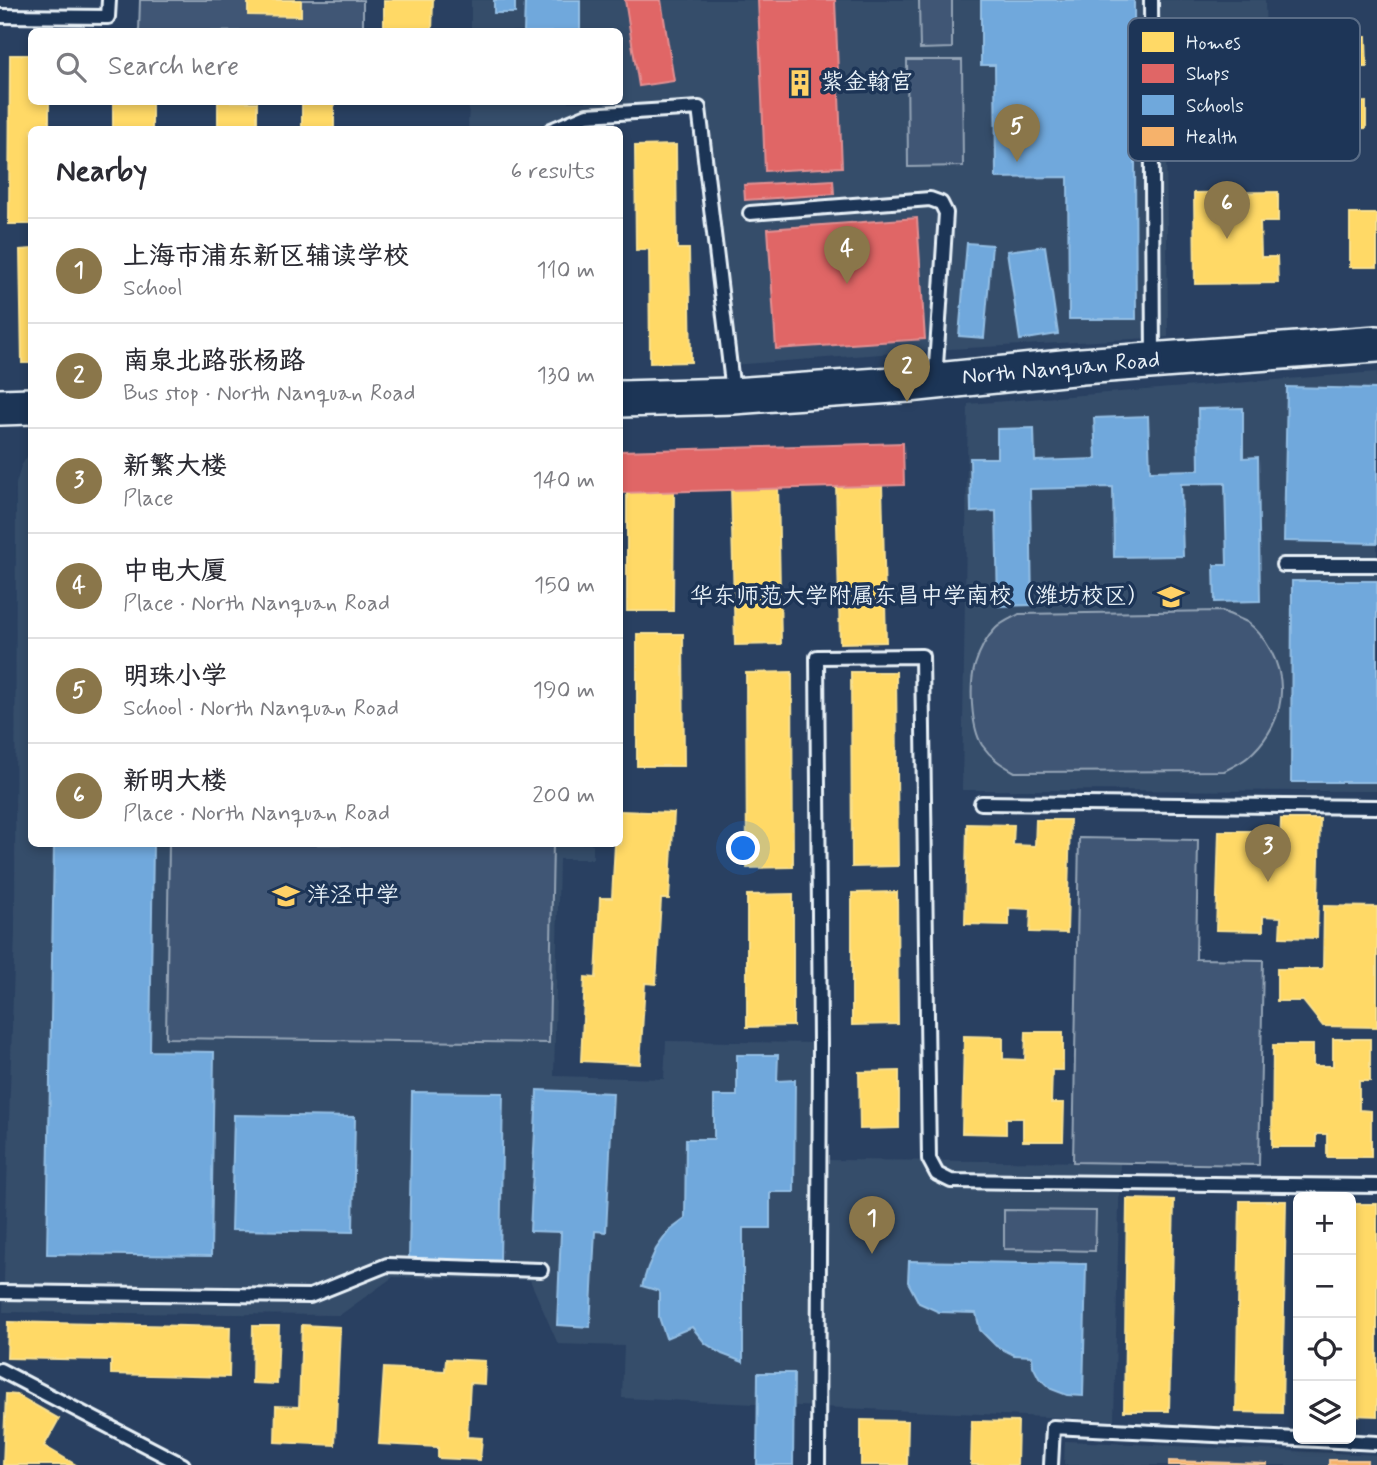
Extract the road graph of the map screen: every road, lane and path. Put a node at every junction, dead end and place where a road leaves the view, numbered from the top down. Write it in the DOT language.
graph roads {
  1 [pos="108,0"];
  2 [pos="1151,0"];
  3 [pos="0,16"];
  4 [pos="1151,18"];
  5 [pos="561,126"];
  6 [pos="1152,161"];
  7 [pos="750,213"];
  8 [pos="1377,344"];
  9 [pos="1153,360"];
  10 [pos="935,381"];
  11 [pos="733,396"];
  12 [pos="623,399"];
  13 [pos="0,407"];
  14 [pos="28,407"];
  15 [pos="1283,565"];
  16 [pos="1377,565"];
  17 [pos="981,803"];
  18 [pos="1377,807"];
  19 [pos="1377,1186"];
  20 [pos="541,1270"];
  21 [pos="0,1292"];
  22 [pos="0,1370"];
  23 [pos="1377,1443"];
  24 [pos="183,1465"];
  25 [pos="818,1465"];
  26 [pos="1051,1465"];
  1 -- 3 [label="lane"];
  2 -- 4 [label="lane"];
  5 -- 11 [label="lane"];
  6 -- 9 [label="lane"];
  7 -- 10 [label="lane"];
  8 -- 9 [label="street, North Nanquan Road"];
  9 -- 10 [label="street, North Nanquan Road"];
  10 -- 11 [label="street, North Nanquan Road"];
  11 -- 12 [label="street, North Nanquan Road"];
  13 -- 14 [label="street"];
  15 -- 16 [label="lane"];
  17 -- 18 [label="lane"];
  19 -- 25 [label="lane"];
  20 -- 21 [label="lane"];
  22 -- 24 [label="lane"];
  23 -- 26 [label="lane"];
}
